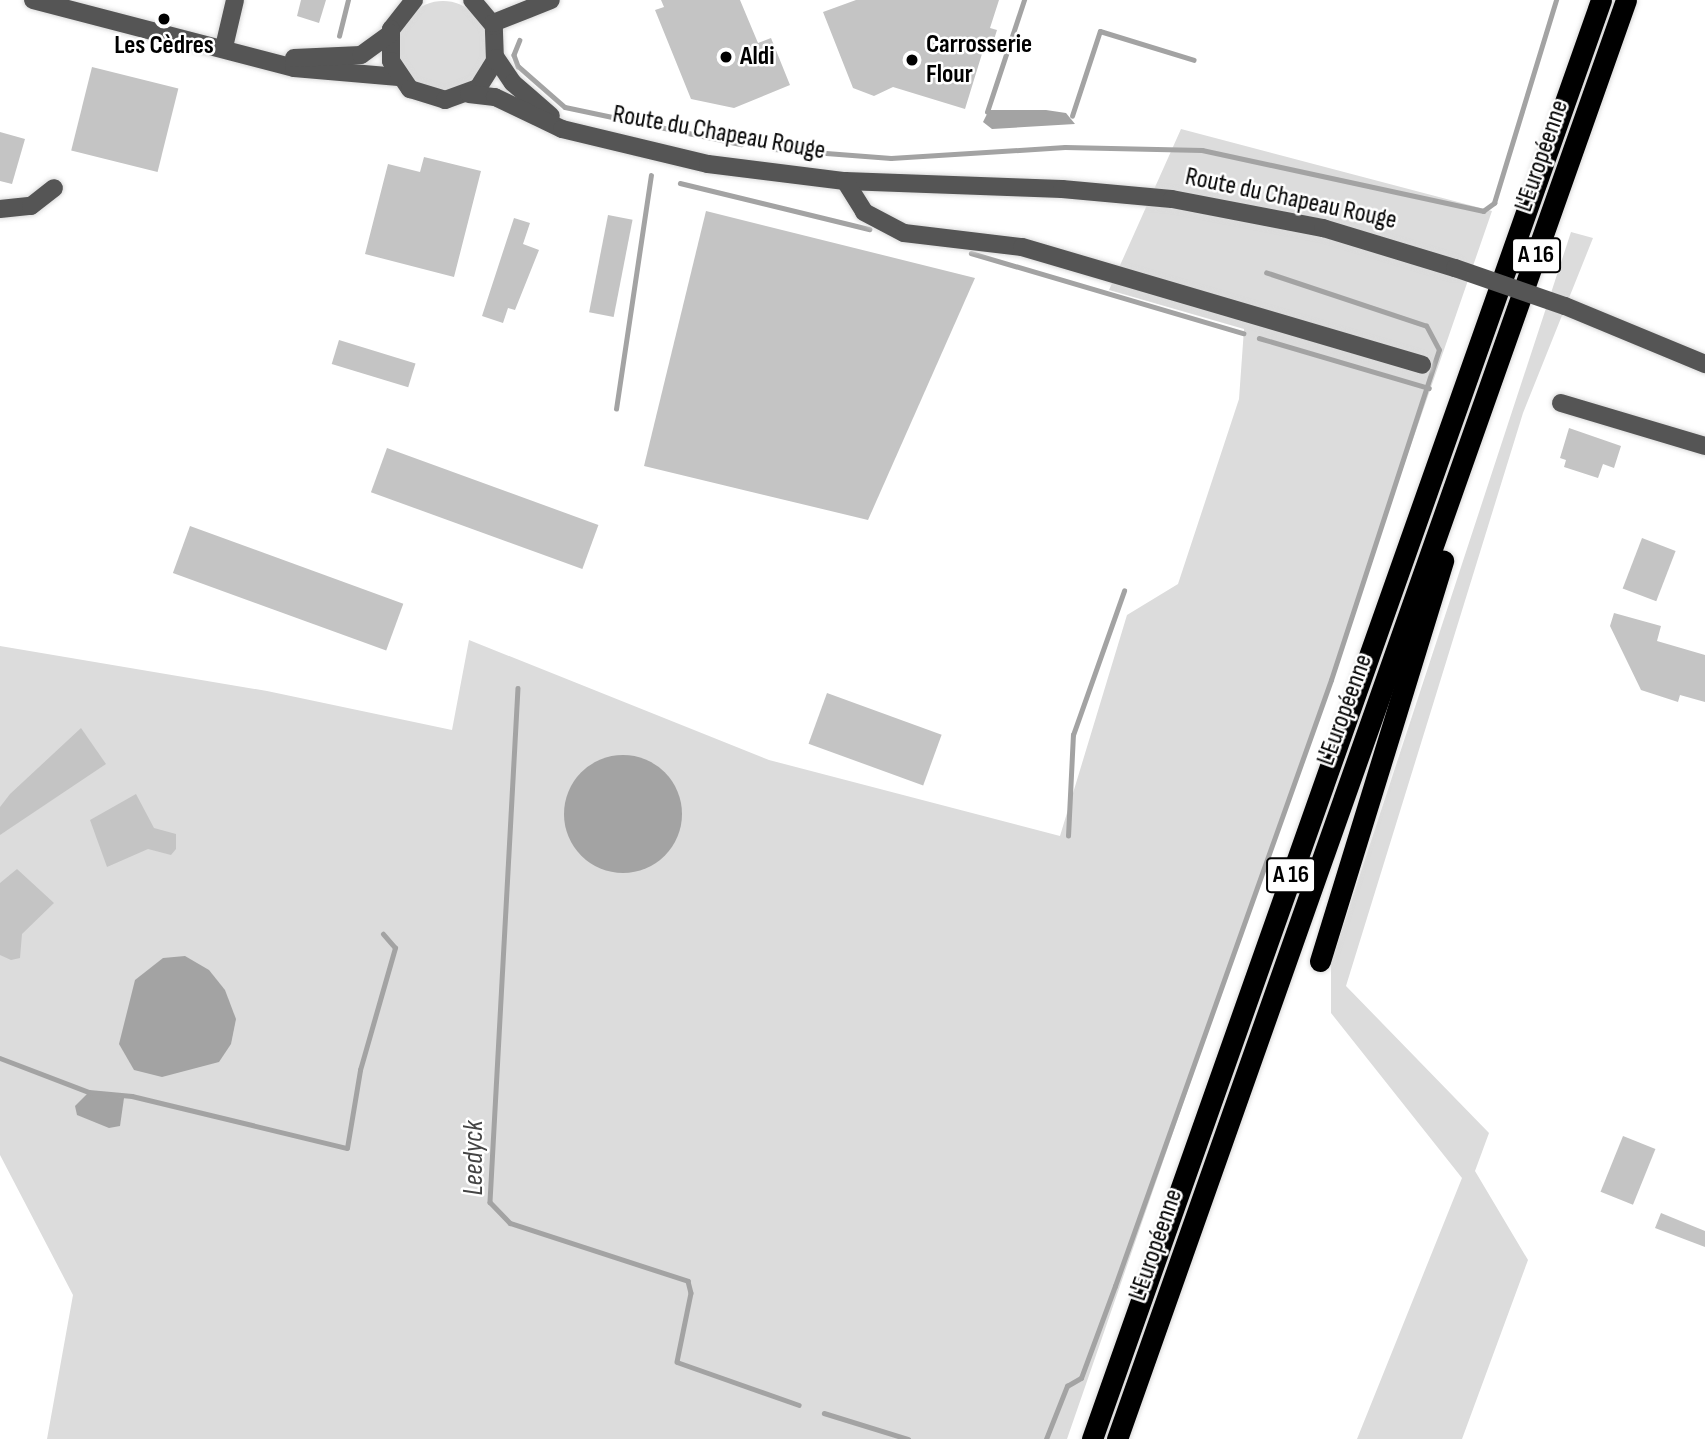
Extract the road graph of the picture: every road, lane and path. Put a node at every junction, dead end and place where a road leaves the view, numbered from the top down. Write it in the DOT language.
graph roads {
  1 [pos="33,0"];
  2 [pos="235,0"];
  3 [pos="414,0"];
  4 [pos="551,0"];
  5 [pos="1601,0"];
  6 [pos="1626,0"];
  7 [pos="474,1"];
  8 [pos="493,23"];
  9 [pos="391,33"];
  10 [pos="223,47"];
  11 [pos="496,58"];
  12 [pos="399,77"];
  13 [pos="470,94"];
  14 [pos="585,135"];
  15 [pos="845,181"];
  16 [pos="54,188"];
  17 [pos="0,209"];
  18 [pos="1540,243"];
  19 [pos="1705,364"];
  20 [pos="1422,365"];
  21 [pos="1560,403"];
  22 [pos="1705,446"];
  23 [pos="1320,961"];
  24 [pos="1092,1439"];
  25 [pos="1117,1439"];
  1 -- 10 [label="street"];
  2 -- 10 [label="street"];
  3 -- 9 [label="street"];
  4 -- 8 [label="street"];
  5 -- 24 [label="highway, L'Européenne / A 16"];
  6 -- 18 [label="highway, L'Européenne / A 16"];
  7 -- 8 [label="street"];
  8 -- 11 [label="street"];
  9 -- 10 [label="street"];
  9 -- 12 [label="street"];
  10 -- 12 [label="street"];
  11 -- 13 [label="street"];
  11 -- 14 [label="street, Route du Chapeau Rouge"];
  12 -- 13 [label="street, Route du Chapeau Rouge"];
  13 -- 14 [label="street, Route du Chapeau Rouge"];
  14 -- 15 [label="street, Route du Chapeau Rouge"];
  15 -- 19 [label="street, Route du Chapeau Rouge, bridge"];
  15 -- 20 [label="street, Route du Chapeau Rouge"];
  16 -- 17 [label="street"];
  18 -- 23 [label="highway"];
  18 -- 25 [label="highway, L'Européenne / A 16"];
  21 -- 22 [label="street"];
}
